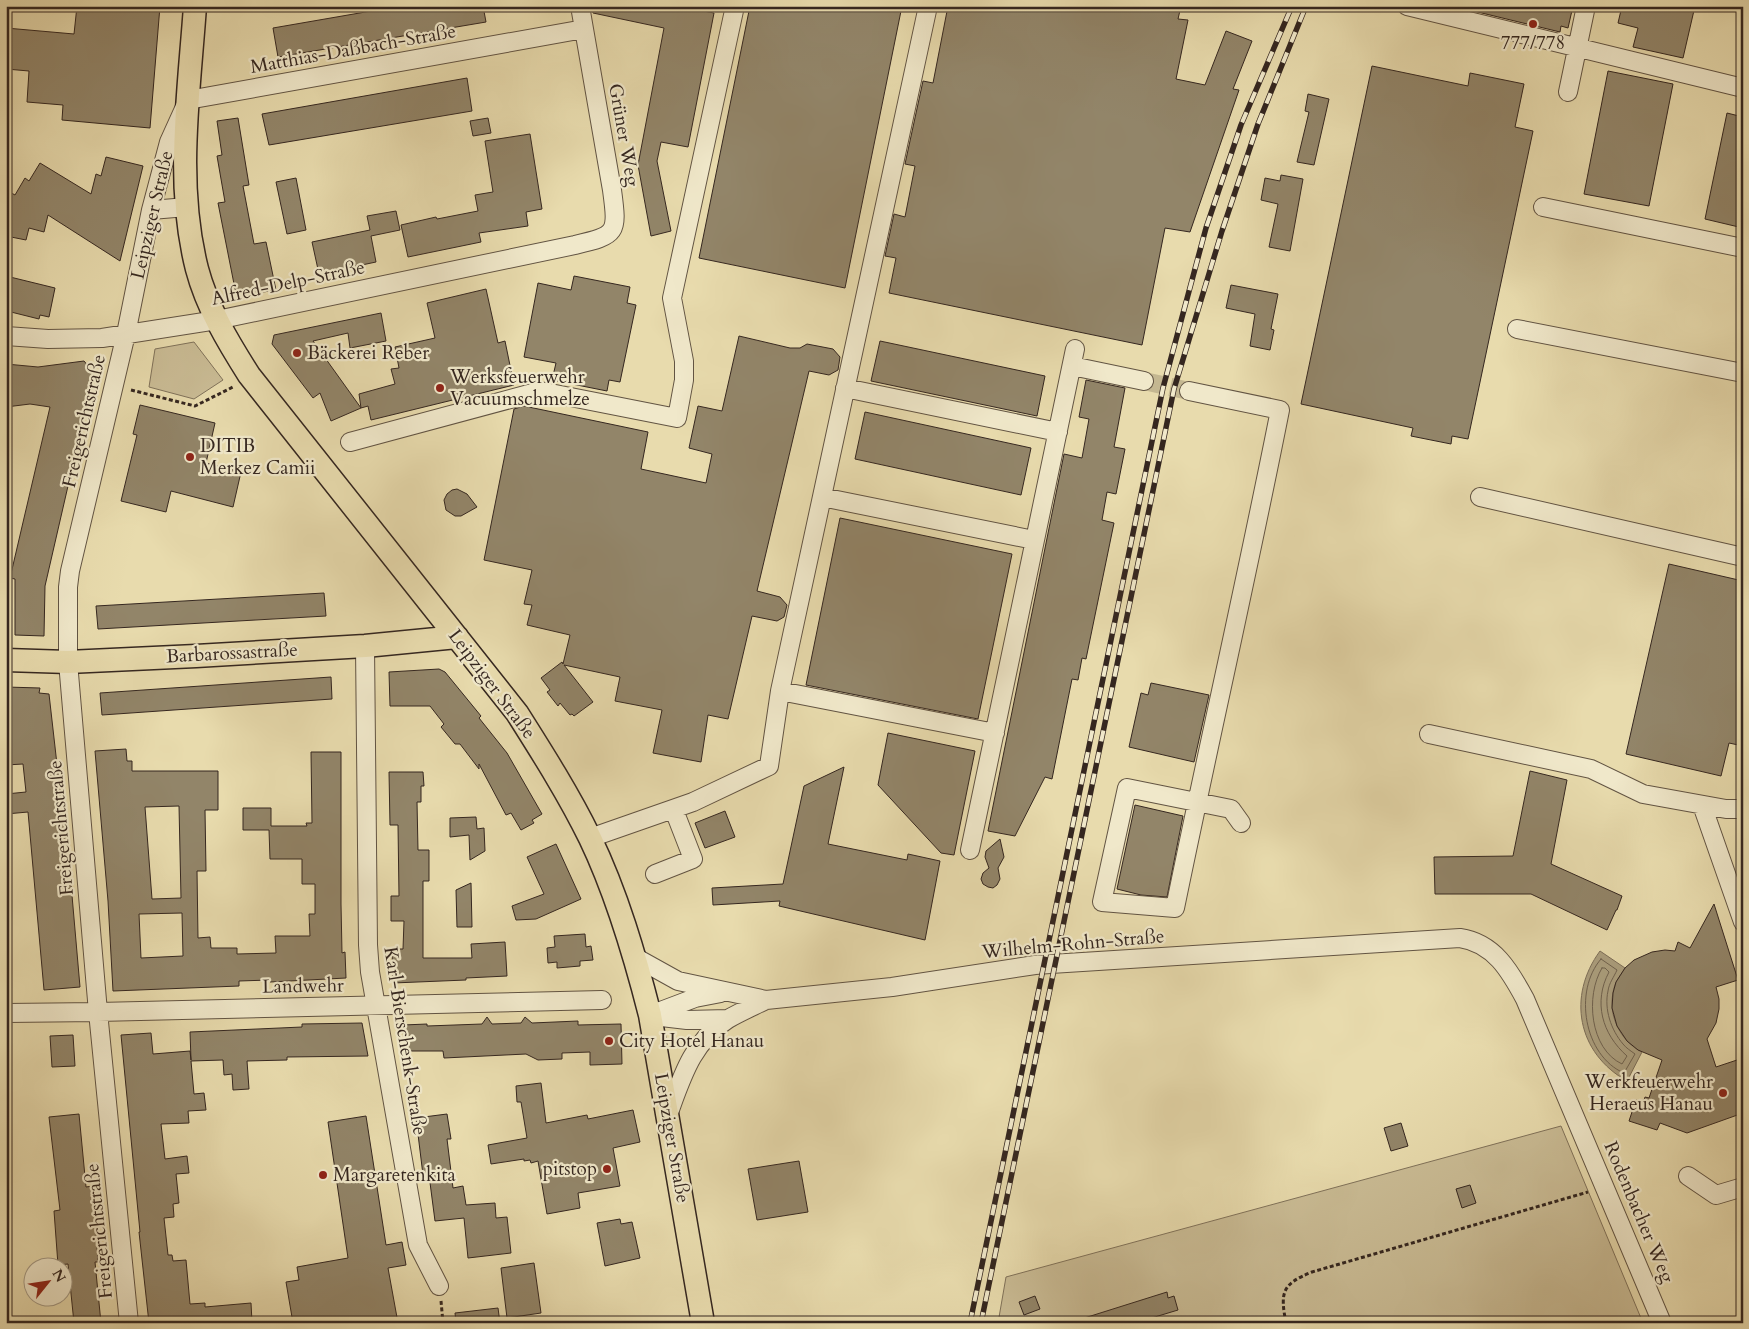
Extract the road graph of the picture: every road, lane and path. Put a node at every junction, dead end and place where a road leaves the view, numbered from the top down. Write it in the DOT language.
graph roads {
  1 [pos="195,6"];
  2 [pos="580,6"];
  3 [pos="735,6"];
  4 [pos="928,6"];
  5 [pos="1407,6"];
  6 [pos="1586,6"];
  7 [pos="584,28"];
  8 [pos="1578,48"];
  9 [pos="1743,88"];
  10 [pos="1568,92"];
  11 [pos="188,100"];
  12 [pos="187,207"];
  13 [pos="1543,207"];
  14 [pos="151,210"];
  15 [pos="575,245"];
  16 [pos="1743,248"];
  17 [pos="217,320"];
  18 [pos="1516,329"];
  19 [pos="126,334"];
  20 [pos="6,336"];
  21 [pos="1743,373"];
  22 [pos="249,375"];
  23 [pos="1144,381"];
  24 [pos="114,386"];
  25 [pos="845,388"];
  26 [pos="1189,391"];
  27 [pos="1058,432"];
  28 [pos="350,442"];
  29 [pos="822,497"];
  30 [pos="1480,497"];
  31 [pos="1034,540"];
  32 [pos="1743,557"];
  33 [pos="457,637"];
  34 [pos="364,646"];
  35 [pos="6,660"];
  36 [pos="68,662"];
  37 [pos="780,691"];
  38 [pos="995,733"];
  39 [pos="1429,734"];
  40 [pos="1197,802"];
  41 [pos="1702,805"];
  42 [pos="1743,809"];
  43 [pos="674,810"];
  44 [pos="1240,823"];
  45 [pos="590,838"];
  46 [pos="970,850"];
  47 [pos="655,874"];
  48 [pos="1743,922"];
  49 [pos="1384,942"];
  50 [pos="633,956"];
  51 [pos="729,991"];
  52 [pos="602,1000"];
  53 [pos="766,1000"];
  54 [pos="375,1006"];
  55 [pos="6,1012"];
  56 [pos="98,1012"];
  57 [pos="650,1015"];
  58 [pos="728,1019"];
  59 [pos="668,1115"];
  60 [pos="1688,1176"];
  61 [pos="1743,1186"];
  62 [pos="1605,1187"];
  63 [pos="439,1286"];
  64 [pos="129,1323"];
  65 [pos="703,1323"];
  66 [pos="1286,1323"];
  67 [pos="1662,1323"];
  1 -- 11 [label="main road, Leipziger Straße"];
  2 -- 7 [label="street, Grüner Weg"];
  3 -- 28 [label="street"];
  4 -- 25 [label="street"];
  5 -- 8 [label="street"];
  6 -- 8 [label="street"];
  7 -- 11 [label="street, Matthias-Daßbach-Straße"];
  7 -- 15 [label="street, Grüner Weg"];
  8 -- 9 [label="street"];
  8 -- 10 [label="street"];
  11 -- 12 [label="main road, Leipziger Straße"];
  11 -- 14 [label="street, Leipziger Straße"];
  12 -- 14 [label="street"];
  12 -- 17 [label="main road, Leipziger Straße"];
  13 -- 16 [label="street"];
  14 -- 19 [label="street, Leipziger Straße"];
  15 -- 17 [label="street, Alfred-Delp-Straße"];
  17 -- 19 [label="street, Alfred-Delp-Straße"];
  17 -- 22 [label="main road, Leipziger Straße"];
  18 -- 21 [label="street"];
  19 -- 20 [label="street, Alfred-Delp-Straße"];
  19 -- 24 [label="street, Freigerichtstraße"];
  22 -- 24 [label="path"];
  22 -- 33 [label="main road, Leipziger Straße"];
  23 -- 27 [label="street"];
  24 -- 36 [label="street, Freigerichtstraße"];
  25 -- 27 [label="street"];
  25 -- 29 [label="street"];
  26 -- 40 [label="street"];
  27 -- 31 [label="street"];
  29 -- 31 [label="street"];
  29 -- 37 [label="street"];
  30 -- 32 [label="street"];
  31 -- 38 [label="street"];
  33 -- 34 [label="main road, Barbarossastraße"];
  33 -- 45 [label="main road, Leipziger Straße"];
  34 -- 36 [label="main road, Barbarossastraße"];
  34 -- 54 [label="street, Karl-Bierschenk-Straße"];
  35 -- 36 [label="main road, Barbarossastraße"];
  36 -- 56 [label="street, Freigerichtstraße"];
  37 -- 38 [label="street"];
  37 -- 43 [label="street"];
  38 -- 46 [label="street"];
  39 -- 41 [label="street"];
  40 -- 40 [label="street"];
  40 -- 44 [label="street"];
  41 -- 42 [label="street"];
  41 -- 48 [label="street"];
  43 -- 45 [label="street"];
  43 -- 47 [label="street"];
  45 -- 50 [label="main road, Leipziger Straße"];
  49 -- 53 [label="street, Wilhelm-Rohn-Straße"];
  49 -- 62 [label="street, Rodenbacher Weg"];
  50 -- 51 [label="street, Wilhelm-Rohn-Straße"];
  50 -- 57 [label="main road, Leipziger Straße"];
  51 -- 53 [label="street, Wilhelm-Rohn-Straße"];
  51 -- 57 [label="street, Wilhelm-Rohn-Straße"];
  52 -- 54 [label="street, Landwehr"];
  53 -- 58 [label="street, Wilhelm-Rohn-Straße"];
  54 -- 56 [label="street, Landwehr"];
  54 -- 63 [label="street, Karl-Bierschenk-Straße"];
  55 -- 56 [label="street, Landwehr"];
  56 -- 64 [label="street, Freigerichtstraße"];
  57 -- 58 [label="street, Wilhelm-Rohn-Straße"];
  57 -- 59 [label="main road, Leipziger Straße"];
  58 -- 59 [label="street, Wilhelm-Rohn-Straße"];
  59 -- 65 [label="main road, Leipziger Straße"];
  60 -- 61 [label="street"];
  62 -- 66 [label="path"];
  62 -- 67 [label="street, Rodenbacher Weg"];
}
